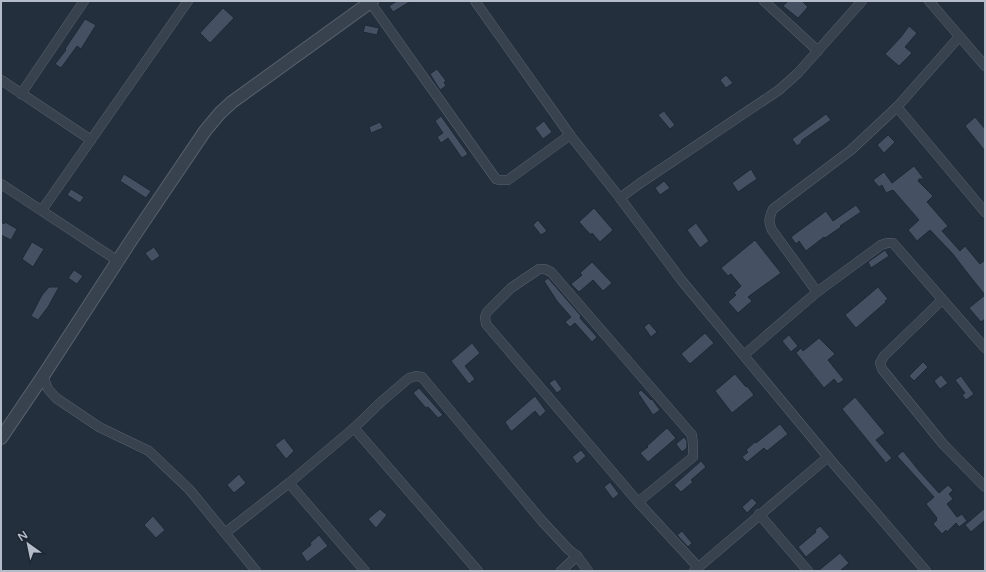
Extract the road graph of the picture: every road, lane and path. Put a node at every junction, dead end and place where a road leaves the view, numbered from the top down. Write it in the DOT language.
graph roads {
  1 [pos="84,1"];
  2 [pos="188,1"];
  3 [pos="475,1"];
  4 [pos="764,1"];
  5 [pos="862,1"];
  6 [pos="929,1"];
  7 [pos="371,2"];
  8 [pos="959,37"];
  9 [pos="818,51"];
  10 [pos="985,66"];
  11 [pos="1,80"];
  12 [pos="21,94"];
  13 [pos="897,107"];
  14 [pos="570,135"];
  15 [pos="91,140"];
  16 [pos="1,184"];
  17 [pos="620,198"];
  18 [pos="42,210"];
  19 [pos="985,212"];
  20 [pos="118,261"];
  21 [pos="817,292"];
  22 [pos="942,300"];
  23 [pos="985,348"];
  24 [pos="744,355"];
  25 [pos="43,376"];
  26 [pos="354,428"];
  27 [pos="1,438"];
  28 [pos="828,456"];
  29 [pos="289,483"];
  30 [pos="985,488"];
  31 [pos="638,502"];
  32 [pos="759,514"];
  33 [pos="225,533"];
  34 [pos="577,556"];
  35 [pos="696,569"];
  36 [pos="256,571"];
  37 [pos="366,571"];
  38 [pos="478,571"];
  39 [pos="561,571"];
  40 [pos="588,571"];
  41 [pos="808,571"];
  42 [pos="926,571"];
  1 -- 12 [label="street"];
  2 -- 15 [label="street"];
  3 -- 14 [label="street"];
  4 -- 9 [label="street"];
  5 -- 9 [label="street"];
  6 -- 8 [label="street"];
  7 -- 14 [label="street"];
  7 -- 20 [label="street"];
  8 -- 10 [label="street"];
  8 -- 13 [label="street"];
  9 -- 17 [label="street"];
  11 -- 12 [label="street"];
  12 -- 15 [label="street"];
  13 -- 19 [label="street"];
  13 -- 21 [label="street"];
  14 -- 17 [label="street"];
  15 -- 18 [label="street"];
  16 -- 18 [label="street"];
  17 -- 24 [label="street"];
  18 -- 20 [label="street"];
  20 -- 25 [label="street"];
  21 -- 22 [label="street"];
  21 -- 24 [label="street"];
  22 -- 23 [label="street"];
  22 -- 30 [label="street"];
  24 -- 28 [label="street"];
  25 -- 27 [label="street"];
  25 -- 33 [label="street"];
  26 -- 29 [label="street"];
  26 -- 34 [label="street"];
  26 -- 38 [label="street"];
  28 -- 32 [label="street"];
  28 -- 42 [label="street"];
  29 -- 33 [label="street"];
  29 -- 37 [label="street"];
  31 -- 31 [label="street"];
  31 -- 35 [label="street"];
  32 -- 35 [label="street"];
  32 -- 41 [label="street"];
  33 -- 36 [label="street"];
  34 -- 39 [label="street"];
  34 -- 40 [label="street"];
}
